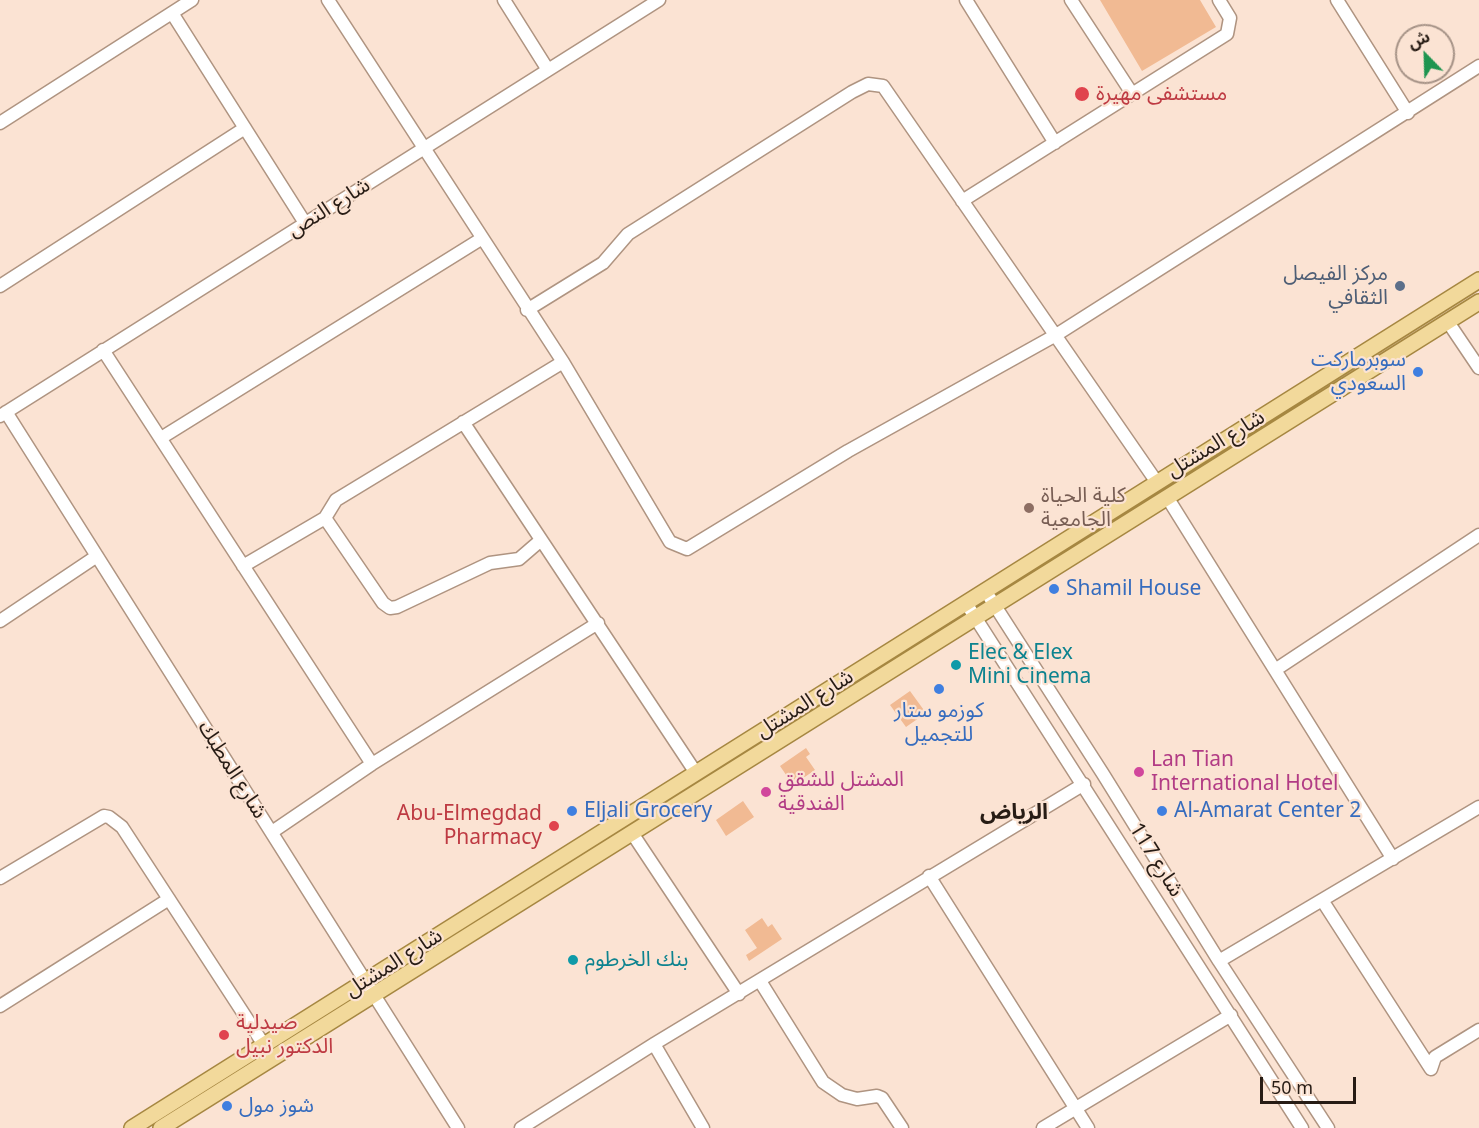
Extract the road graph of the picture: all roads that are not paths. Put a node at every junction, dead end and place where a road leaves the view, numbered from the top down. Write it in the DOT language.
graph roads {
  1 [pos="192,0"];
  2 [pos="328,0"];
  3 [pos="504,0"];
  4 [pos="659,0"];
  5 [pos="966,0"];
  6 [pos="1071,0"];
  7 [pos="1219,0"];
  8 [pos="1337,0"];
  9 [pos="172,13"];
  10 [pos="1479,66"];
  11 [pos="548,70"];
  12 [pos="1131,92"];
  13 [pos="1408,113"];
  14 [pos="0,123"];
  15 [pos="245,128"];
  16 [pos="1055,143"];
  17 [pos="423,148"];
  18 [pos="962,201"];
  19 [pos="305,223"];
  20 [pos="481,239"];
  21 [pos="1479,279"];
  22 [pos="0,286"];
  23 [pos="1479,302"];
  24 [pos="527,310"];
  25 [pos="1448,322"];
  26 [pos="1056,335"];
  27 [pos="104,350"];
  28 [pos="563,362"];
  29 [pos="1479,368"];
  30 [pos="3,414"];
  31 [pos="463,422"];
  32 [pos="161,438"];
  33 [pos="1156,481"];
  34 [pos="1167,497"];
  35 [pos="325,518"];
  36 [pos="1479,535"];
  37 [pos="541,540"];
  38 [pos="97,556"];
  39 [pos="243,566"];
  40 [pos="985,591"];
  41 [pos="966,603"];
  42 [pos="994,606"];
  43 [pos="976,618"];
  44 [pos="0,621"];
  45 [pos="598,622"];
  46 [pos="1020,646"];
  47 [pos="1002,658"];
  48 [pos="1275,670"];
  49 [pos="372,764"];
  50 [pos="696,773"];
  51 [pos="1084,784"];
  52 [pos="1479,807"];
  53 [pos="272,832"];
  54 [pos="632,833"];
  55 [pos="1393,859"];
  56 [pos="928,876"];
  57 [pos="0,878"];
  58 [pos="169,900"];
  59 [pos="1322,900"];
  60 [pos="1195,923"];
  61 [pos="1179,933"];
  62 [pos="1219,961"];
  63 [pos="365,981"];
  64 [pos="760,981"];
  65 [pos="739,993"];
  66 [pos="374,995"];
  67 [pos="0,1006"];
  68 [pos="1231,1015"];
  69 [pos="1479,1030"];
  70 [pos="654,1044"];
  71 [pos="264,1045"];
  72 [pos="1076,1108"];
  73 [pos="132,1128"];
  74 [pos="161,1128"];
  75 [pos="458,1128"];
  76 [pos="521,1128"];
  77 [pos="704,1128"];
  78 [pos="902,1128"];
  79 [pos="1043,1128"];
  80 [pos="1088,1128"];
  81 [pos="1302,1128"];
  82 [pos="1328,1128"];
  1 -- 9 [label="street"];
  2 -- 17 [label="street"];
  3 -- 11 [label="street"];
  4 -- 11 [label="street, شارع النص"];
  5 -- 16 [label="street"];
  6 -- 12 [label="street"];
  7 -- 12 [label="street"];
  8 -- 13 [label="street"];
  9 -- 14 [label="street"];
  9 -- 15 [label="street"];
  10 -- 13 [label="street"];
  11 -- 17 [label="street, شارع النص"];
  12 -- 16 [label="street"];
  13 -- 26 [label="street"];
  15 -- 19 [label="street"];
  15 -- 22 [label="street"];
  16 -- 18 [label="street"];
  17 -- 19 [label="street, شارع النص"];
  17 -- 20 [label="street"];
  18 -- 24 [label="street"];
  18 -- 26 [label="street"];
  19 -- 27 [label="street, شارع النص"];
  20 -- 24 [label="street"];
  20 -- 32 [label="street"];
  21 -- 33 [label="main road, شارع المشتل"];
  23 -- 25 [label="main road, شارع المشتل"];
  24 -- 28 [label="street"];
  25 -- 29 [label="street"];
  25 -- 34 [label="main road, شارع المشتل"];
  26 -- 28 [label="street"];
  26 -- 33 [label="street"];
  27 -- 30 [label="street, شارع النص"];
  27 -- 32 [label="street"];
  28 -- 31 [label="street"];
  30 -- 38 [label="street, شارع المطبك"];
  31 -- 35 [label="street"];
  31 -- 37 [label="street"];
  32 -- 39 [label="street"];
  33 -- 40 [label="main road, شارع المشتل"];
  34 -- 42 [label="main road, شارع المشتل"];
  34 -- 48 [label="street"];
  35 -- 37 [label="street"];
  35 -- 39 [label="street"];
  36 -- 48 [label="street"];
  37 -- 45 [label="street"];
  38 -- 44 [label="street"];
  38 -- 53 [label="street, شارع المطبك"];
  39 -- 49 [label="street"];
  40 -- 41 [label="main road, شارع المشتل"];
  40 -- 42 [label="street, شارع 117"];
  41 -- 43 [label="street, شارع 117"];
  41 -- 50 [label="main road, شارع المشتل"];
  42 -- 43 [label="main road, شارع المشتل"];
  42 -- 46 [label="street, شارع 117"];
  43 -- 47 [label="street, شارع 117"];
  43 -- 54 [label="main road, شارع المشتل"];
  45 -- 49 [label="street"];
  45 -- 50 [label="street"];
  46 -- 47 [label="street"];
  46 -- 60 [label="street, شارع 117"];
  47 -- 51 [label="street, شارع 117"];
  48 -- 55 [label="street"];
  49 -- 53 [label="street"];
  50 -- 63 [label="main road, شارع المشتل"];
  51 -- 56 [label="street"];
  51 -- 61 [label="street, شارع 117"];
  52 -- 55 [label="street"];
  53 -- 63 [label="street, شارع المطبك"];
  54 -- 65 [label="street"];
  54 -- 66 [label="main road, شارع المشتل"];
  55 -- 59 [label="street"];
  56 -- 64 [label="street"];
  56 -- 72 [label="street"];
  57 -- 58 [label="street"];
  58 -- 67 [label="street"];
  58 -- 71 [label="street"];
  59 -- 62 [label="street"];
  59 -- 69 [label="street"];
  60 -- 61 [label="street"];
  60 -- 62 [label="street, شارع 117"];
  61 -- 68 [label="street, شارع 117"];
  62 -- 82 [label="street, شارع 117"];
  63 -- 66 [label="street, شارع المطبك"];
  63 -- 71 [label="main road, شارع المشتل"];
  64 -- 65 [label="street"];
  64 -- 78 [label="street"];
  65 -- 70 [label="street"];
  66 -- 74 [label="main road, شارع المشتل"];
  66 -- 75 [label="street, شارع المطبك"];
  68 -- 72 [label="street"];
  68 -- 81 [label="street, شارع 117"];
  70 -- 76 [label="street"];
  70 -- 77 [label="street"];
  71 -- 73 [label="main road, شارع المشتل"];
  72 -- 79 [label="street"];
  72 -- 80 [label="street"];
}
